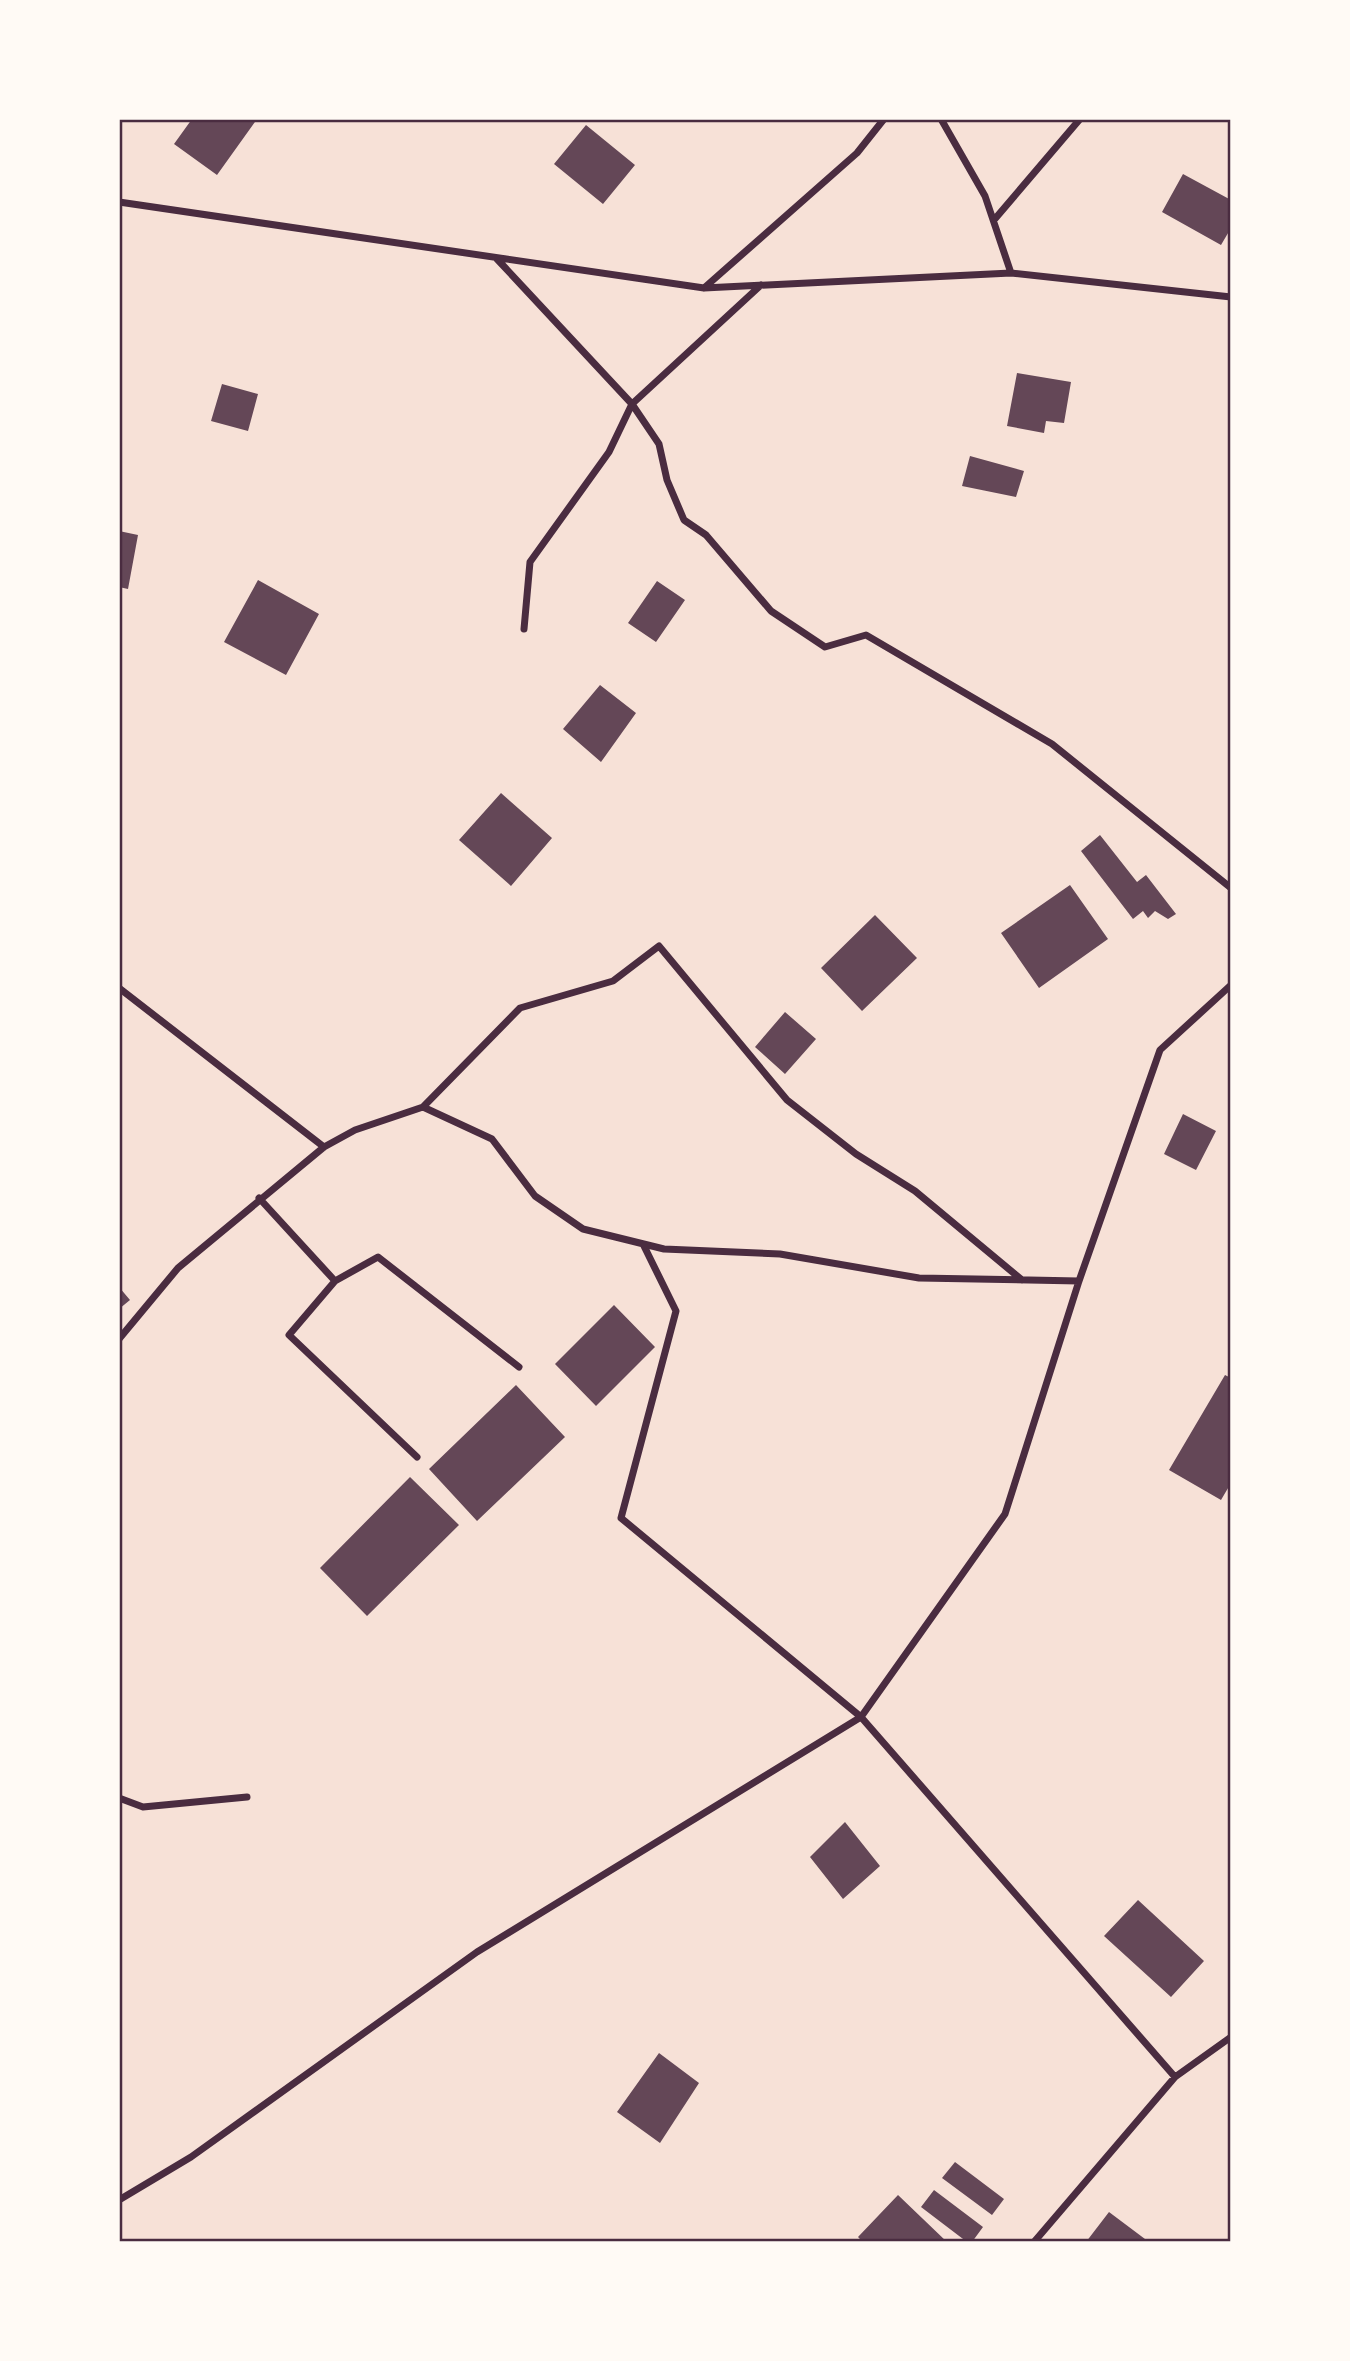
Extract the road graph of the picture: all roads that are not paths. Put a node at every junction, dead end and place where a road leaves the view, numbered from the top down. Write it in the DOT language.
graph roads {
  1 [pos="884,119"];
  2 [pos="941,119"];
  3 [pos="1080,119"];
  4 [pos="119,202"];
  5 [pos="993,220"];
  6 [pos="497,259"];
  7 [pos="1011,273"];
  8 [pos="761,285"];
  9 [pos="704,288"];
  10 [pos="1231,297"];
  11 [pos="632,404"];
  12 [pos="524,629"];
  13 [pos="1231,888"];
  14 [pos="1231,985"];
  15 [pos="119,988"];
  16 [pos="423,1107"];
  17 [pos="324,1147"];
  18 [pos="259,1198"];
  19 [pos="643,1244"];
  20 [pos="335,1280"];
  21 [pos="1022,1280"];
  22 [pos="1079,1281"];
  23 [pos="119,1339"];
  24 [pos="519,1367"];
  25 [pos="417,1457"];
  26 [pos="861,1717"];
  27 [pos="247,1797"];
  28 [pos="119,1798"];
  29 [pos="1231,2037"];
  30 [pos="1175,2077"];
  31 [pos="119,2200"];
  32 [pos="1034,2242"];
  1 -- 9 [label="street"];
  2 -- 5 [label="street"];
  3 -- 5 [label="street"];
  4 -- 6 [label="street"];
  5 -- 7 [label="street"];
  6 -- 9 [label="street"];
  6 -- 11 [label="street"];
  7 -- 8 [label="street"];
  7 -- 10 [label="street"];
  8 -- 9 [label="street"];
  8 -- 11 [label="street"];
  11 -- 12 [label="street"];
  11 -- 13 [label="street"];
  14 -- 22 [label="street"];
  15 -- 17 [label="street"];
  16 -- 17 [label="street"];
  16 -- 19 [label="street"];
  16 -- 21 [label="street"];
  17 -- 18 [label="street"];
  18 -- 20 [label="street"];
  18 -- 23 [label="street"];
  19 -- 21 [label="street"];
  19 -- 26 [label="street"];
  20 -- 24 [label="street"];
  20 -- 25 [label="street"];
  21 -- 22 [label="street"];
  22 -- 26 [label="street"];
  26 -- 30 [label="street"];
  26 -- 31 [label="street"];
  27 -- 28 [label="street"];
  29 -- 30 [label="street"];
  30 -- 32 [label="street"];
}
